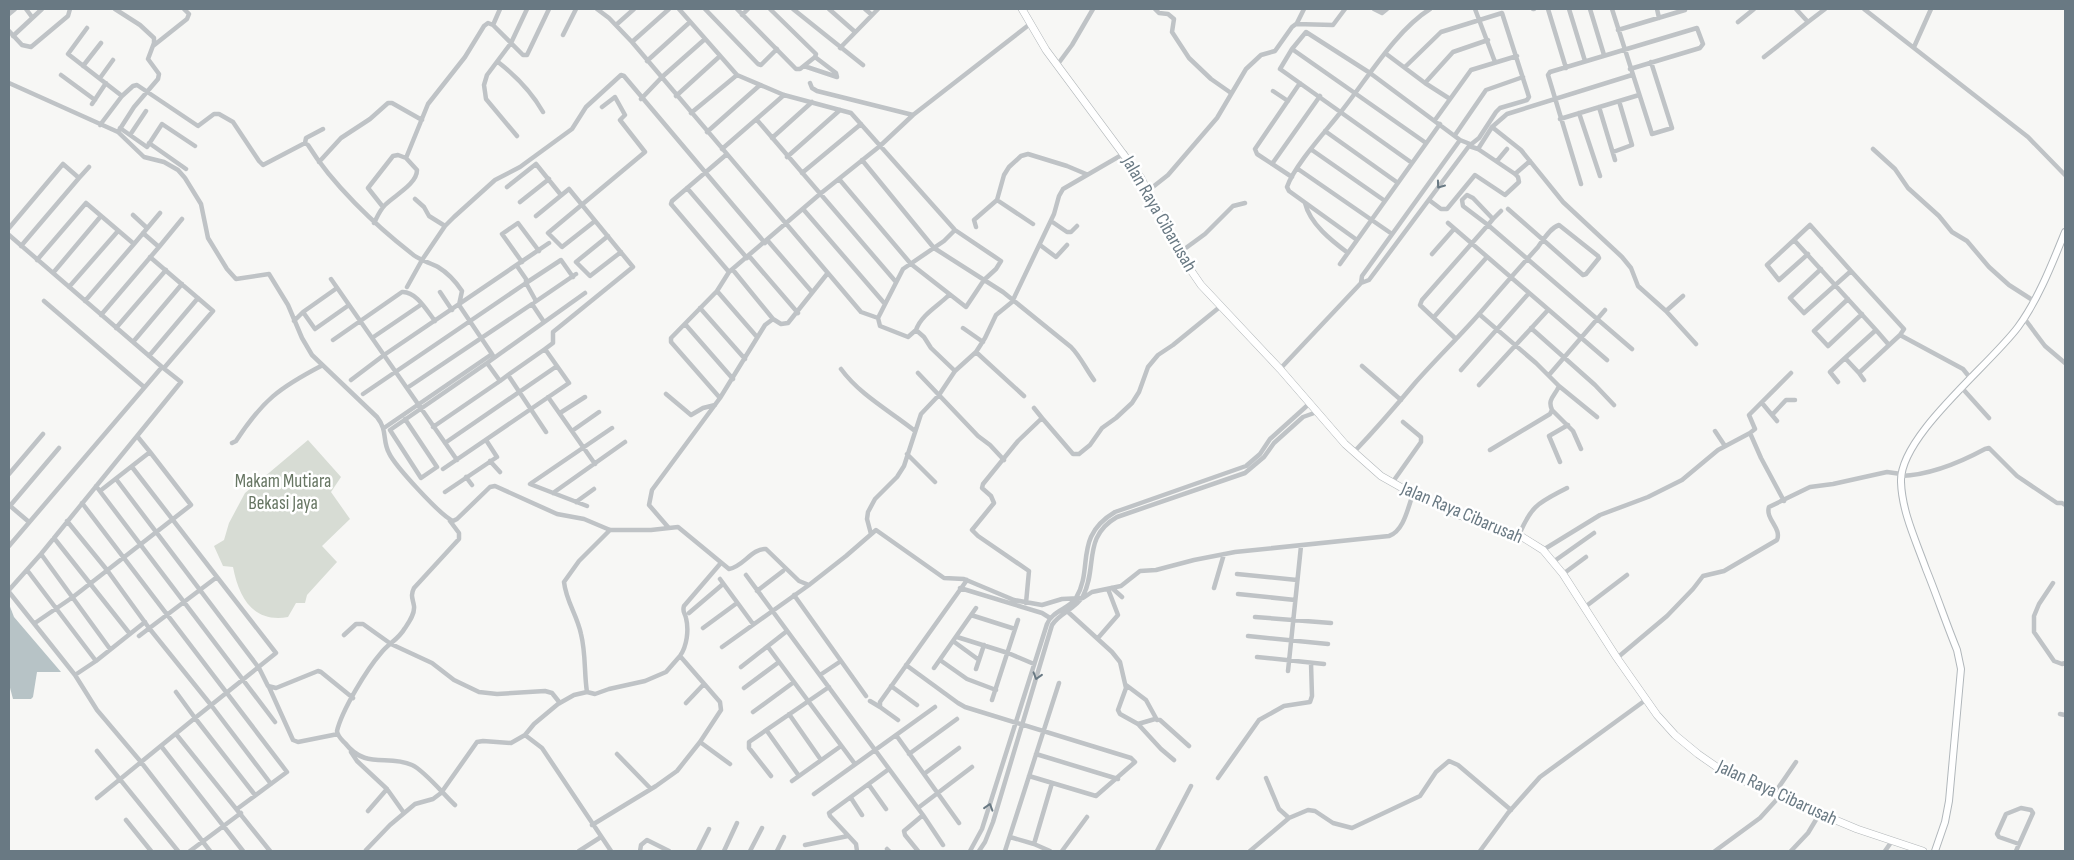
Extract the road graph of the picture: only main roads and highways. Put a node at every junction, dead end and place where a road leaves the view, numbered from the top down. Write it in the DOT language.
graph roads {
  1 [pos="1022,9"];
  2 [pos="1921,851"];
  1 -- 2 [label="main road, Jalan Raya Cibarusah"];
}
